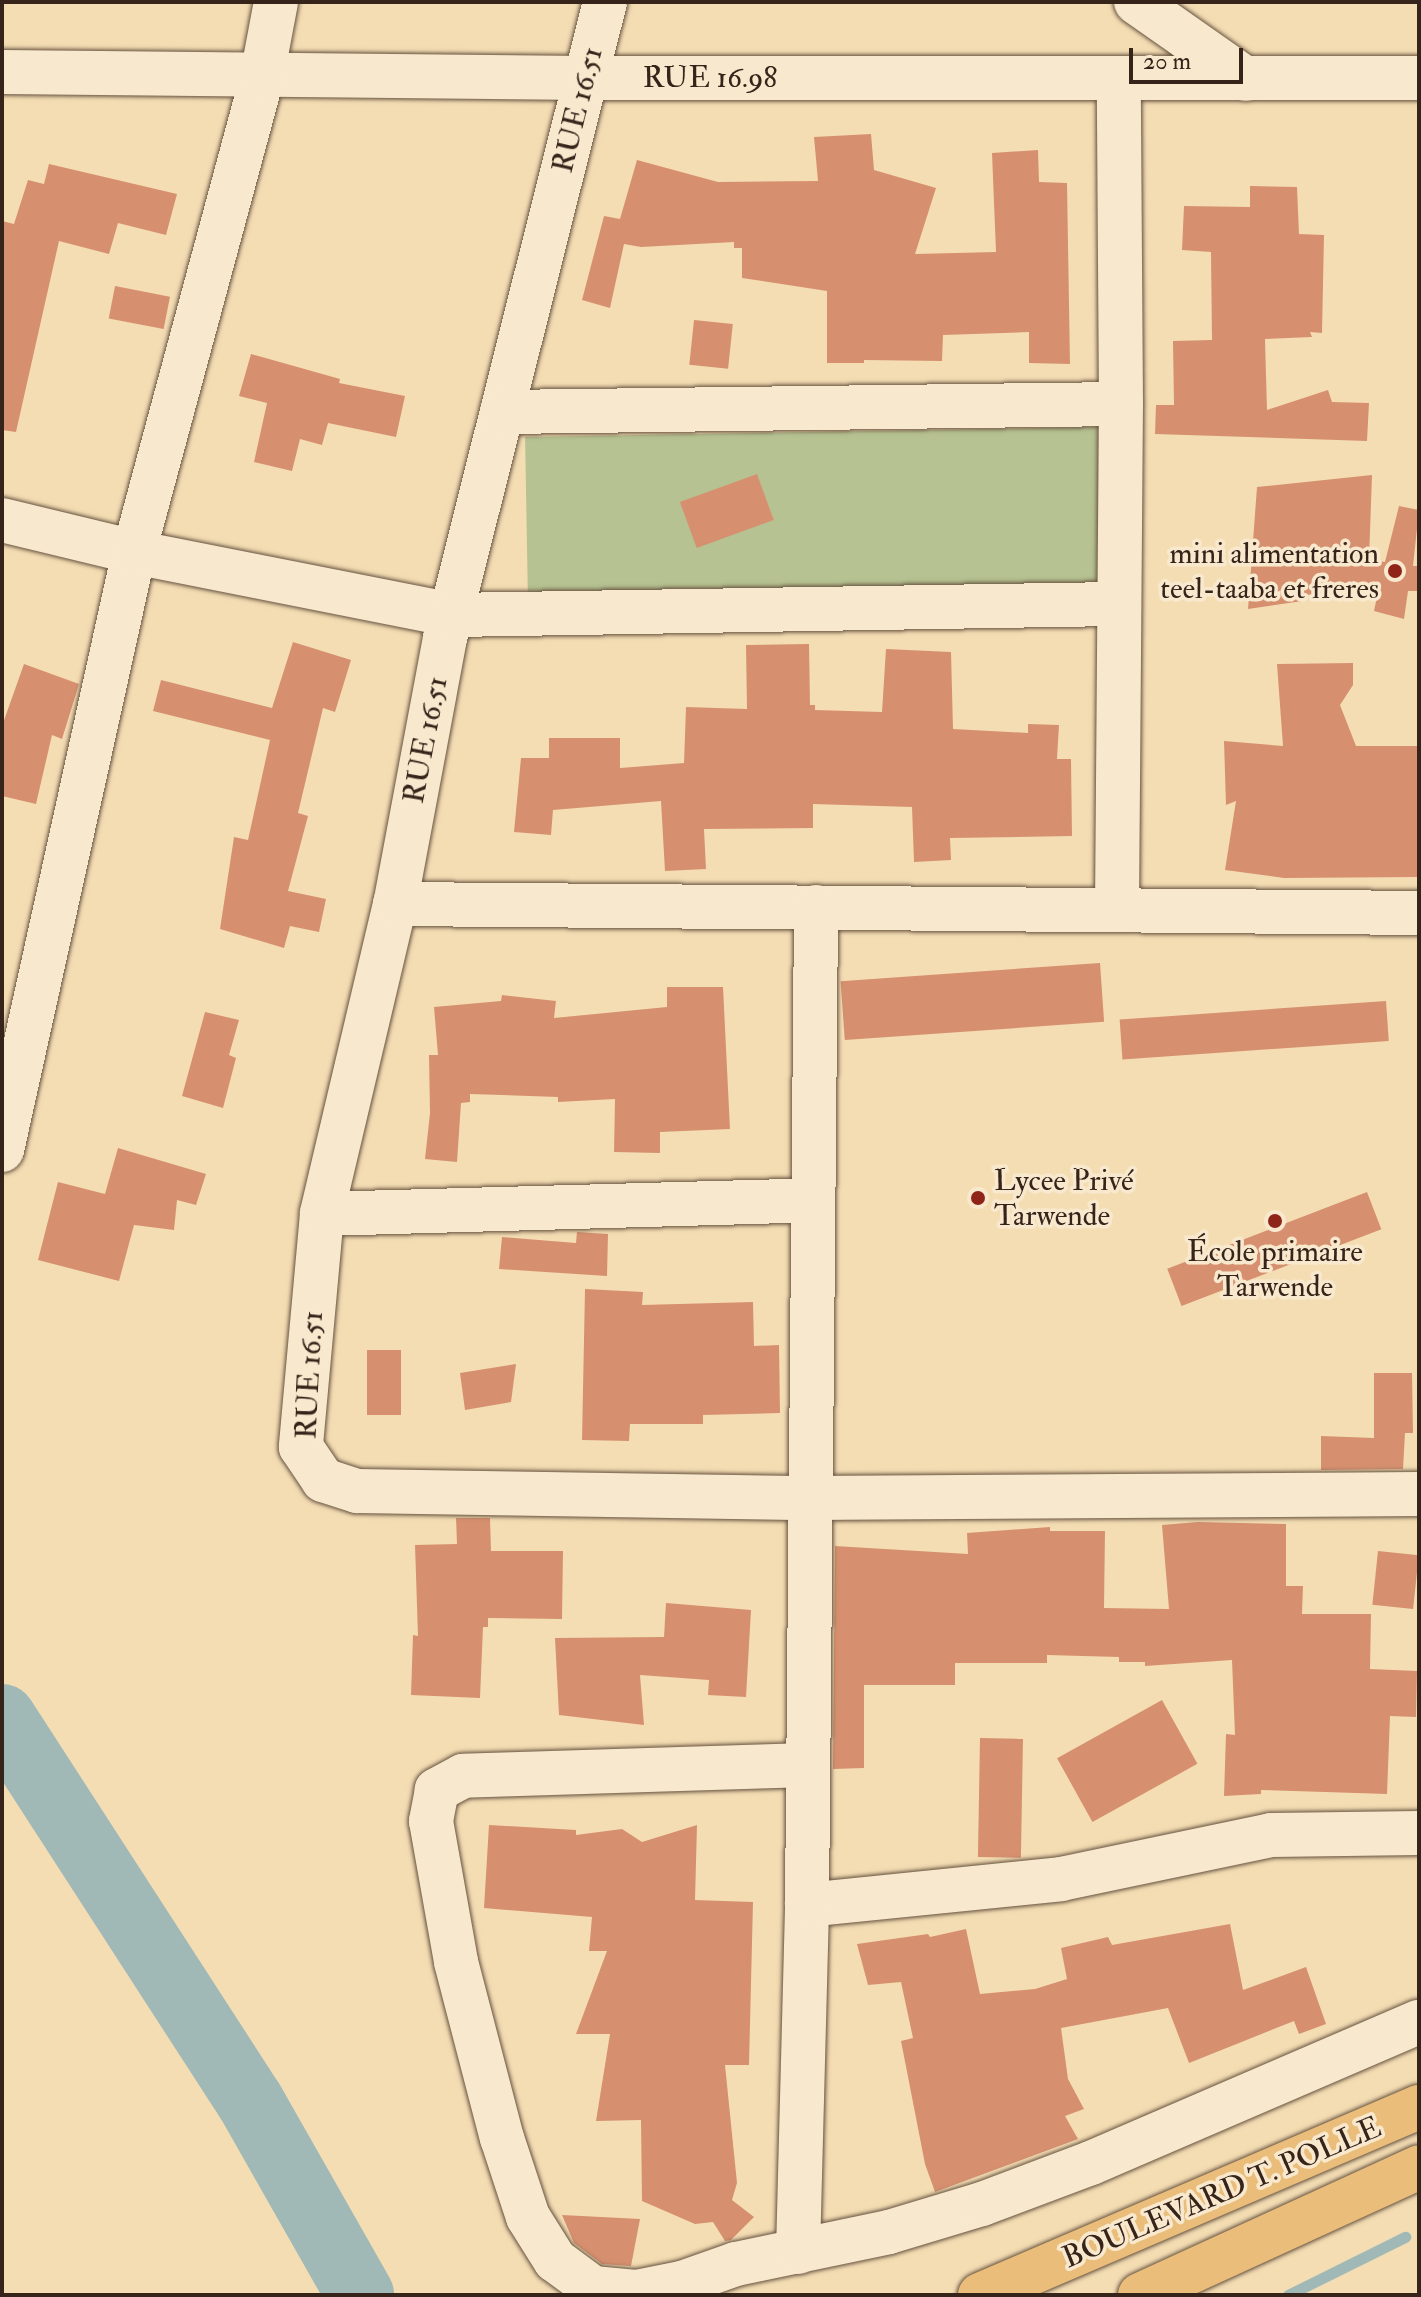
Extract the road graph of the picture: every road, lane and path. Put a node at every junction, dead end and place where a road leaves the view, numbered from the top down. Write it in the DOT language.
graph roads {
  1 [pos="276,2"];
  2 [pos="605,2"];
  3 [pos="1136,2"];
  4 [pos="2,72"];
  5 [pos="262,76"];
  6 [pos="586,78"];
  7 [pos="1119,78"];
  8 [pos="1419,78"];
  9 [pos="1246,79"];
  10 [pos="1121,404"];
  11 [pos="502,412"];
  12 [pos="2,520"];
  13 [pos="134,552"];
  14 [pos="1118,604"];
  15 [pos="452,615"];
  16 [pos="395,904"];
  17 [pos="816,907"];
  18 [pos="1117,910"];
  19 [pos="1419,913"];
  20 [pos="17,1011"];
  21 [pos="2,1150"];
  22 [pos="813,1200"];
  23 [pos="322,1214"];
  24 [pos="1419,1494"];
  25 [pos="812,1498"];
  26 [pos="808,1765"];
  27 [pos="1419,1833"];
  28 [pos="807,1905"];
  29 [pos="1419,2022"];
  30 [pos="1419,2107"];
  31 [pos="1419,2167"];
  32 [pos="798,2252"];
  33 [pos="980,2295"];
  34 [pos="1140,2295"];
  1 -- 5 [label="street"];
  2 -- 6 [label="street, RUE 16.51"];
  3 -- 9 [label="street"];
  4 -- 5 [label="street, RUE 16.98"];
  5 -- 6 [label="street, RUE 16.98"];
  5 -- 13 [label="street"];
  6 -- 7 [label="street, RUE 16.98"];
  6 -- 11 [label="street, RUE 16.51"];
  7 -- 9 [label="street, RUE 16.98"];
  7 -- 10 [label="street"];
  8 -- 9 [label="street, RUE 16.98"];
  10 -- 11 [label="street"];
  10 -- 14 [label="street"];
  11 -- 15 [label="street, RUE 16.51"];
  12 -- 13 [label="street"];
  13 -- 15 [label="street"];
  13 -- 20 [label="street"];
  14 -- 15 [label="street"];
  14 -- 18 [label="street"];
  15 -- 16 [label="street, RUE 16.51"];
  16 -- 17 [label="street"];
  16 -- 23 [label="street, RUE 16.51"];
  17 -- 18 [label="street"];
  17 -- 22 [label="street"];
  18 -- 19 [label="street"];
  20 -- 21 [label="street"];
  22 -- 23 [label="street"];
  22 -- 25 [label="street"];
  23 -- 25 [label="street, RUE 16.51"];
  24 -- 25 [label="street"];
  25 -- 26 [label="street"];
  26 -- 28 [label="street"];
  26 -- 32 [label="street"];
  27 -- 28 [label="street"];
  28 -- 32 [label="street"];
  29 -- 32 [label="street"];
  30 -- 33 [label="highway, BOULEVARD T. POLLE"];
  31 -- 34 [label="highway, BOULEVARD T. POLLE"];
}
